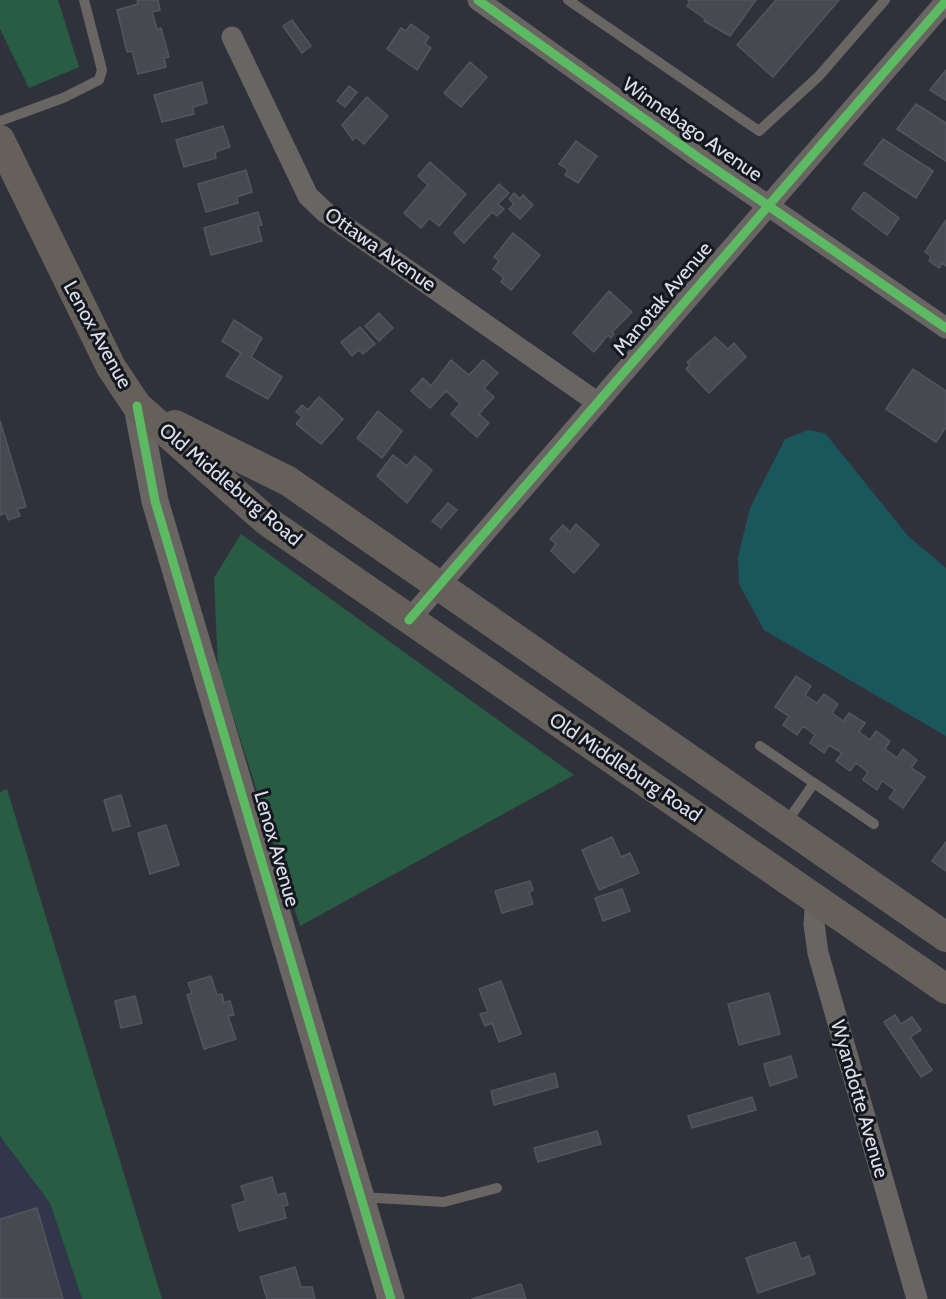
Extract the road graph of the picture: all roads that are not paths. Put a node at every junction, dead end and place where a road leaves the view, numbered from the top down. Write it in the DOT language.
graph roads {
  1 [pos="84,0"];
  2 [pos="478,0"];
  3 [pos="568,0"];
  4 [pos="885,0"];
  5 [pos="944,9"];
  6 [pos="232,37"];
  7 [pos="0,121"];
  8 [pos="2,152"];
  9 [pos="768,205"];
  10 [pos="946,328"];
  11 [pos="598,403"];
  12 [pos="137,406"];
  13 [pos="437,585"];
  14 [pos="409,620"];
  15 [pos="760,746"];
  16 [pos="814,783"];
  17 [pos="874,824"];
  18 [pos="784,825"];
  19 [pos="818,848"];
  20 [pos="816,897"];
  21 [pos="946,937"];
  22 [pos="946,989"];
  23 [pos="497,1188"];
  24 [pos="360,1197"];
  25 [pos="391,1299"];
  26 [pos="917,1299"];
  1 -- 7 [label="lane"];
  2 -- 9 [label="street, Winnebago Avenue"];
  3 -- 4 [label="lane"];
  5 -- 9 [label="street, Manotak Avenue"];
  6 -- 11 [label="street, Ottawa Avenue"];
  8 -- 12 [label="main road, Lenox Avenue"];
  9 -- 10 [label="street, Winnebago Avenue"];
  9 -- 11 [label="street, Manotak Avenue"];
  11 -- 13 [label="street, Manotak Avenue"];
  12 -- 13 [label="main road, Old Middleburg Road"];
  12 -- 14 [label="main road, Old Middleburg Road"];
  12 -- 24 [label="street, Lenox Avenue"];
  13 -- 14 [label="street, Manotak Avenue"];
  13 -- 18 [label="main road, Old Middleburg Road"];
  14 -- 20 [label="main road, Old Middleburg Road"];
  15 -- 16 [label="lane"];
  16 -- 17 [label="lane"];
  16 -- 18 [label="lane"];
  18 -- 19 [label="main road, Old Middleburg Road"];
  19 -- 20 [label="main road"];
  19 -- 21 [label="main road, Old Middleburg Road"];
  20 -- 22 [label="main road, Old Middleburg Road"];
  20 -- 26 [label="street, Wyandotte Avenue"];
  23 -- 24 [label="lane"];
  24 -- 25 [label="street, Lenox Avenue"];
}
